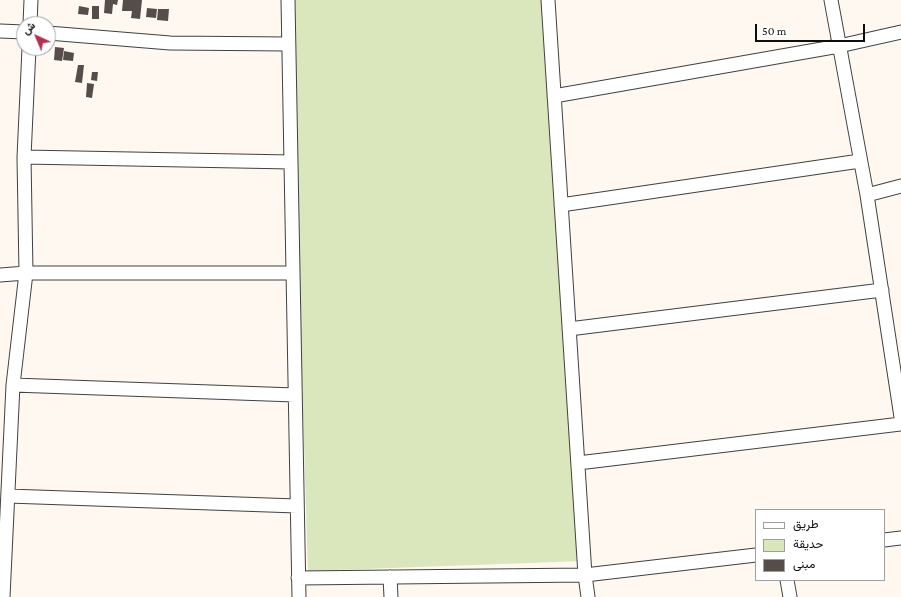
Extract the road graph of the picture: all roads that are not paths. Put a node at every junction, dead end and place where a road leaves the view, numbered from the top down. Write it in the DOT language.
graph roads {
  1 [pos="31,0"];
  2 [pos="288,0"];
  3 [pos="548,0"];
  4 [pos="831,0"];
  5 [pos="30,16"];
  6 [pos="0,31"];
  7 [pos="16,32"];
  8 [pos="901,32"];
  9 [pos="56,34"];
  10 [pos="288,44"];
  11 [pos="839,46"];
  12 [pos="29,56"];
  13 [pos="554,96"];
  14 [pos="24,157"];
  15 [pos="860,161"];
  16 [pos="291,162"];
  17 [pos="901,186"];
  18 [pos="867,195"];
  19 [pos="561,205"];
  20 [pos="293,273"];
  21 [pos="26,274"];
  22 [pos="0,275"];
  23 [pos="882,290"];
  24 [pos="569,329"];
  25 [pos="13,385"];
  26 [pos="295,395"];
  27 [pos="901,417"];
  28 [pos="901,424"];
  29 [pos="6,433"];
  30 [pos="578,463"];
  31 [pos="8,496"];
  32 [pos="297,506"];
  33 [pos="901,538"];
  34 [pos="885,540"];
  35 [pos="755,555"];
  36 [pos="585,575"];
  37 [pos="390,577"];
  38 [pos="298,578"];
  39 [pos="787,581"];
  40 [pos="3,597"];
  41 [pos="299,597"];
  42 [pos="391,597"];
  43 [pos="588,597"];
  44 [pos="790,597"];
  1 -- 5 [label="street"];
  2 -- 10 [label="street"];
  3 -- 13 [label="street"];
  4 -- 11 [label="street"];
  6 -- 7 [label="street"];
  8 -- 11 [label="street"];
  9 -- 10 [label="street"];
  10 -- 16 [label="street"];
  11 -- 13 [label="street"];
  11 -- 15 [label="street"];
  12 -- 14 [label="street"];
  13 -- 19 [label="street"];
  14 -- 16 [label="street"];
  14 -- 21 [label="street"];
  15 -- 18 [label="street"];
  15 -- 19 [label="street"];
  16 -- 20 [label="street"];
  17 -- 18 [label="street"];
  18 -- 23 [label="street"];
  19 -- 24 [label="street"];
  20 -- 21 [label="street"];
  20 -- 26 [label="street"];
  21 -- 22 [label="street"];
  21 -- 25 [label="street"];
  23 -- 24 [label="street"];
  23 -- 27 [label="street"];
  24 -- 30 [label="street"];
  25 -- 26 [label="street"];
  25 -- 29 [label="street"];
  26 -- 32 [label="street"];
  28 -- 30 [label="street"];
  29 -- 31 [label="street"];
  30 -- 36 [label="street"];
  31 -- 32 [label="street"];
  31 -- 40 [label="street"];
  32 -- 38 [label="street"];
  33 -- 34 [label="street"];
  35 -- 36 [label="street"];
  36 -- 37 [label="street"];
  36 -- 43 [label="street"];
  37 -- 38 [label="street"];
  37 -- 42 [label="street"];
  38 -- 41 [label="street"];
  39 -- 44 [label="street"];
}
